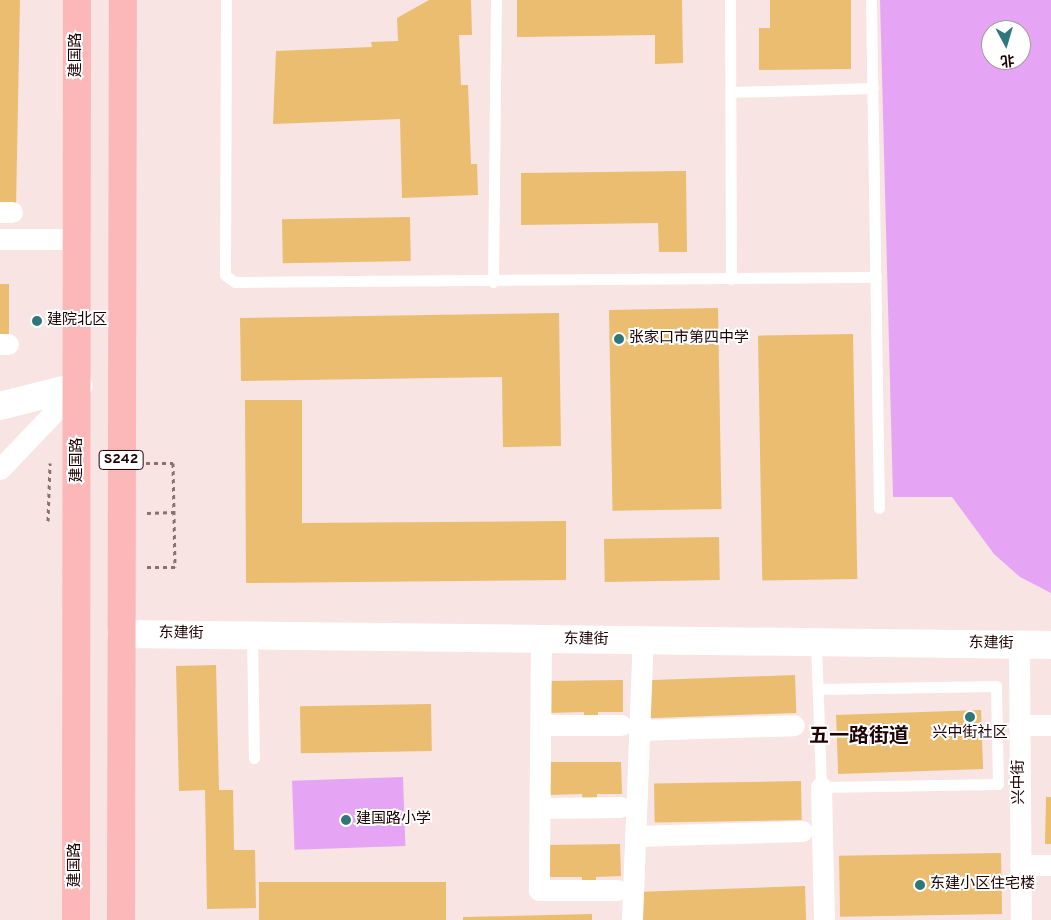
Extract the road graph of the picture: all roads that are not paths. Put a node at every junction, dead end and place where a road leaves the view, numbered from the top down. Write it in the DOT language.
graph roads {
  1 [pos="77,0"];
  2 [pos="123,0"];
  3 [pos="226,0"];
  4 [pos="496,0"];
  5 [pos="730,0"];
  6 [pos="871,0"];
  7 [pos="872,88"];
  8 [pos="731,92"];
  9 [pos="0,240"];
  10 [pos="78,240"];
  11 [pos="876,277"];
  12 [pos="731,279"];
  13 [pos="493,282"];
  14 [pos="78,386"];
  15 [pos="0,406"];
  16 [pos="0,469"];
  17 [pos="879,508"];
  18 [pos="121,634"];
  19 [pos="252,635"];
  20 [pos="541,639"];
  21 [pos="643,640"];
  22 [pos="816,642"];
  23 [pos="1019,644"];
  24 [pos="1051,645"];
  25 [pos="818,689"];
  26 [pos="541,725"];
  27 [pos="794,725"];
  28 [pos="1020,725"];
  29 [pos="1051,725"];
  30 [pos="630,727"];
  31 [pos="254,758"];
  32 [pos="821,787"];
  33 [pos="620,807"];
  34 [pos="540,808"];
  35 [pos="802,831"];
  36 [pos="635,836"];
  37 [pos="1020,865"];
  38 [pos="1051,865"];
  39 [pos="617,890"];
  40 [pos="76,920"];
  41 [pos="121,920"];
  42 [pos="632,920"];
  43 [pos="824,920"];
  44 [pos="1021,920"];
  1 -- 10 [label="main road, 建国路 / S242"];
  2 -- 18 [label="main road, S242"];
  3 -- 13 [label="lane"];
  4 -- 13 [label="lane"];
  5 -- 8 [label="lane"];
  6 -- 7 [label="lane"];
  7 -- 8 [label="lane"];
  7 -- 11 [label="lane"];
  8 -- 12 [label="lane"];
  9 -- 10 [label="street"];
  10 -- 14 [label="main road, 建国路 / S242"];
  11 -- 12 [label="lane"];
  11 -- 17 [label="lane"];
  12 -- 13 [label="lane"];
  14 -- 15 [label="street"];
  14 -- 16 [label="street"];
  14 -- 40 [label="main road, 建国路 / S242"];
  18 -- 19 [label="street, 东建街"];
  18 -- 41 [label="main road, S242"];
  19 -- 20 [label="street, 东建街"];
  19 -- 31 [label="lane"];
  20 -- 21 [label="street, 东建街"];
  20 -- 26 [label="street"];
  21 -- 22 [label="street, 东建街"];
  21 -- 30 [label="street"];
  22 -- 23 [label="street, 东建街"];
  22 -- 25 [label="lane"];
  23 -- 24 [label="street, 东建街"];
  23 -- 28 [label="street, 兴中街"];
  25 -- 32 [label="lane"];
  25 -- 32 [label="lane"];
  26 -- 30 [label="street"];
  26 -- 34 [label="street"];
  27 -- 30 [label="street"];
  28 -- 29 [label="street"];
  28 -- 37 [label="street, 兴中街"];
  30 -- 36 [label="street"];
  32 -- 43 [label="street"];
  33 -- 34 [label="street"];
  34 -- 39 [label="street"];
  35 -- 36 [label="street"];
  36 -- 42 [label="street"];
  37 -- 38 [label="street"];
  37 -- 44 [label="street, 兴中街"];
}
